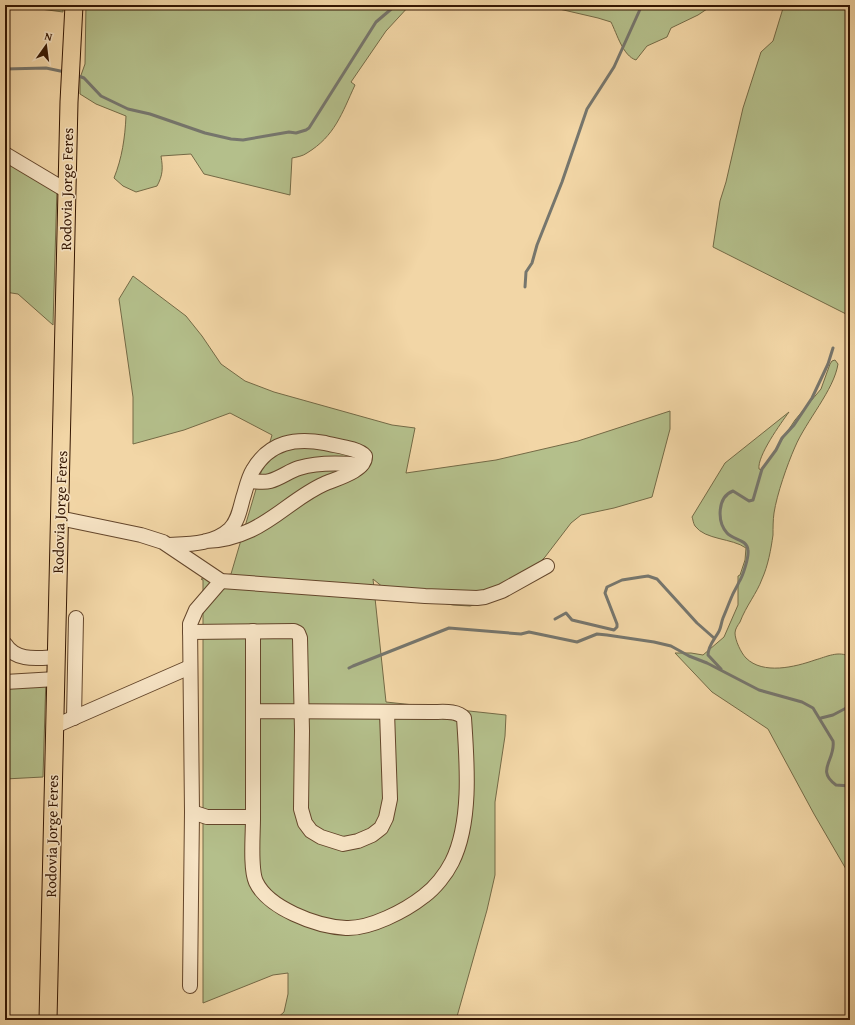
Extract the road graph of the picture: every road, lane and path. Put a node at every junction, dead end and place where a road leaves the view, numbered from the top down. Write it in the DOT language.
graph roads {
  1 [pos="74,5"];
  2 [pos="5,154"];
  3 [pos="67,191"];
  4 [pos="362,465"];
  5 [pos="249,481"];
  6 [pos="59,518"];
  7 [pos="206,541"];
  8 [pos="169,545"];
  9 [pos="547,566"];
  10 [pos="221,581"];
  11 [pos="76,618"];
  12 [pos="253,631"];
  13 [pos="190,632"];
  14 [pos="5,644"];
  15 [pos="56,657"];
  16 [pos="190,667"];
  17 [pos="56,679"];
  18 [pos="5,682"];
  19 [pos="253,711"];
  20 [pos="301,711"];
  21 [pos="387,712"];
  22 [pos="74,718"];
  23 [pos="55,726"];
  24 [pos="192,812"];
  25 [pos="253,817"];
  26 [pos="190,986"];
  27 [pos="48,1020"];
  1 -- 3 [label="main road, Rodovia Jorge Feres"];
  2 -- 3 [label="street"];
  3 -- 6 [label="main road, Rodovia Jorge Feres"];
  4 -- 5 [label="street"];
  4 -- 5 [label="street"];
  4 -- 7 [label="street"];
  5 -- 7 [label="street"];
  6 -- 8 [label="street"];
  6 -- 15 [label="main road, Rodovia Jorge Feres"];
  7 -- 8 [label="street"];
  8 -- 10 [label="street"];
  9 -- 10 [label="street"];
  10 -- 13 [label="street"];
  11 -- 22 [label="street"];
  12 -- 13 [label="street"];
  12 -- 19 [label="street"];
  12 -- 20 [label="street"];
  13 -- 16 [label="street"];
  14 -- 15 [label="street"];
  15 -- 17 [label="main road, Rodovia Jorge Feres"];
  16 -- 22 [label="street"];
  16 -- 24 [label="street"];
  17 -- 18 [label="street"];
  17 -- 23 [label="main road, Rodovia Jorge Feres"];
  19 -- 20 [label="street"];
  19 -- 25 [label="street"];
  20 -- 21 [label="street"];
  20 -- 21 [label="street"];
  21 -- 25 [label="street"];
  22 -- 23 [label="street"];
  23 -- 27 [label="main road, Rodovia Jorge Feres"];
  24 -- 25 [label="street"];
  24 -- 26 [label="street"];
}
